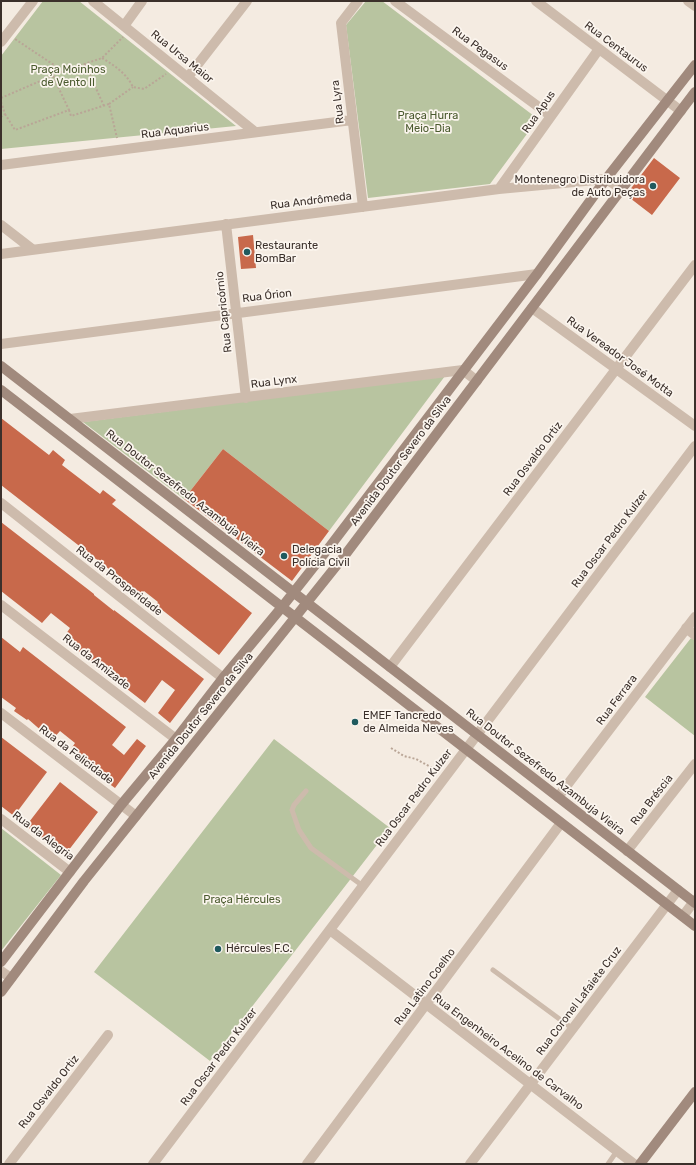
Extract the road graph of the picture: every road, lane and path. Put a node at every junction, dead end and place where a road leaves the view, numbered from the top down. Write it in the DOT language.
graph roads {
  1 [pos="33,1"];
  2 [pos="93,1"];
  3 [pos="142,1"];
  4 [pos="247,1"];
  5 [pos="358,1"];
  6 [pos="396,1"];
  7 [pos="536,1"];
  8 [pos="688,1"];
  9 [pos="695,6"];
  10 [pos="124,26"];
  11 [pos="123,36"];
  12 [pos="14,38"];
  13 [pos="1,42"];
  14 [pos="599,49"];
  15 [pos="102,58"];
  16 [pos="85,64"];
  17 [pos="695,65"];
  18 [pos="61,72"];
  19 [pos="168,72"];
  20 [pos="53,76"];
  21 [pos="188,77"];
  22 [pos="133,87"];
  23 [pos="695,92"];
  24 [pos="1,98"];
  25 [pos="668,101"];
  26 [pos="1,102"];
  27 [pos="109,104"];
  28 [pos="104,106"];
  29 [pos="69,110"];
  30 [pos="681,111"];
  31 [pos="5,114"];
  32 [pos="1,116"];
  33 [pos="551,116"];
  34 [pos="352,120"];
  35 [pos="255,132"];
  36 [pos="117,138"];
  37 [pos="1,165"];
  38 [pos="606,179"];
  39 [pos="622,188"];
  40 [pos="498,189"];
  41 [pos="363,207"];
  42 [pos="226,224"];
  43 [pos="1,225"];
  44 [pos="32,250"];
  45 [pos="1,254"];
  46 [pos="695,265"];
  47 [pos="537,274"];
  48 [pos="532,308"];
  49 [pos="236,313"];
  50 [pos="1,344"];
  51 [pos="1,366"];
  52 [pos="616,369"];
  53 [pos="463,370"];
  54 [pos="477,381"];
  55 [pos="1,390"];
  56 [pos="246,398"];
  57 [pos="70,419"];
  58 [pos="695,426"];
  59 [pos="695,446"];
  60 [pos="1,503"];
  61 [pos="203,522"];
  62 [pos="191,537"];
  63 [pos="332,545"];
  64 [pos="345,554"];
  65 [pos="293,592"];
  66 [pos="306,602"];
  67 [pos="1,605"];
  68 [pos="282,607"];
  69 [pos="295,617"];
  70 [pos="695,617"];
  71 [pos="686,628"];
  72 [pos="695,635"];
  73 [pos="390,667"];
  74 [pos="222,678"];
  75 [pos="1,713"];
  76 [pos="477,735"];
  77 [pos="176,739"];
  78 [pos="391,748"];
  79 [pos="466,750"];
  80 [pos="695,764"];
  81 [pos="436,770"];
  82 [pos="306,791"];
  83 [pos="558,797"];
  84 [pos="121,805"];
  85 [pos="136,816"];
  86 [pos="1,819"];
  87 [pos="561,823"];
  88 [pos="627,851"];
  89 [pos="70,872"];
  90 [pos="363,886"];
  91 [pos="678,890"];
  92 [pos="694,902"];
  93 [pos="667,904"];
  94 [pos="683,916"];
  95 [pos="695,926"];
  96 [pos="330,930"];
  97 [pos="1,962"];
  98 [pos="493,970"];
  99 [pos="1,971"];
  100 [pos="11,978"];
  101 [pos="1,992"];
  102 [pos="427,1005"];
  103 [pos="573,1029"];
  104 [pos="108,1036"];
  105 [pos="531,1084"];
  106 [pos="695,1092"];
  107 [pos="618,1151"];
  108 [pos="9,1164"];
  109 [pos="153,1164"];
  110 [pos="307,1164"];
  111 [pos="470,1164"];
  112 [pos="608,1164"];
  113 [pos="634,1164"];
  114 [pos="640,1164"];
  1 -- 13 [label="street"];
  2 -- 10 [label="street, Rua Ursa Maior"];
  3 -- 10 [label="street"];
  4 -- 21 [label="street"];
  5 -- 34 [label="street, Rua Lyra"];
  6 -- 33 [label="street, Rua Pegasus"];
  7 -- 14 [label="street, Rua Centaurus"];
  8 -- 9 [label="street"];
  10 -- 21 [label="street, Rua Ursa Maior"];
  11 -- 15 [label="path"];
  12 -- 18 [label="path"];
  14 -- 25 [label="street, Rua Centaurus"];
  14 -- 33 [label="street, Rua Apus"];
  15 -- 16 [label="path"];
  15 -- 22 [label="path"];
  16 -- 18 [label="path"];
  16 -- 28 [label="path"];
  17 -- 25 [label="street, Avenida Doutor Severo da Silva"];
  18 -- 20 [label="path"];
  19 -- 22 [label="path"];
  20 -- 24 [label="path"];
  20 -- 29 [label="path"];
  21 -- 35 [label="street, Rua Ursa Maior"];
  22 -- 27 [label="path"];
  23 -- 30 [label="street, Avenida Doutor Severo da Silva"];
  25 -- 30 [label="street, Rua Centaurus"];
  25 -- 38 [label="street, Avenida Doutor Severo da Silva"];
  26 -- 31 [label="path"];
  27 -- 28 [label="path"];
  27 -- 36 [label="path"];
  28 -- 29 [label="path"];
  29 -- 31 [label="path"];
  30 -- 39 [label="street, Avenida Doutor Severo da Silva"];
  31 -- 32 [label="path"];
  33 -- 40 [label="street, Rua Apus"];
  34 -- 35 [label="street, Rua Aquarius"];
  34 -- 41 [label="street, Rua Lyra"];
  35 -- 37 [label="street, Rua Aquarius"];
  38 -- 39 [label="street"];
  38 -- 40 [label="street, Rua Andrômeda"];
  38 -- 47 [label="street, Avenida Doutor Severo da Silva"];
  39 -- 48 [label="street, Avenida Doutor Severo da Silva"];
  40 -- 41 [label="street, Rua Andrômeda"];
  41 -- 42 [label="street, Rua Andrômeda"];
  42 -- 44 [label="street, Rua Andrômeda"];
  42 -- 49 [label="street, Rua Capricórnio"];
  43 -- 44 [label="street"];
  44 -- 45 [label="street, Rua Andrômeda"];
  46 -- 52 [label="street, Rua Osvaldo Ortiz"];
  47 -- 49 [label="street, Rua Órion"];
  47 -- 53 [label="street, Avenida Doutor Severo da Silva"];
  48 -- 52 [label="street, Rua Vereador José Motta"];
  48 -- 54 [label="street, Avenida Doutor Severo da Silva"];
  49 -- 50 [label="street, Rua Órion"];
  49 -- 56 [label="street, Rua Capricórnio"];
  51 -- 57 [label="street, Rua Doutor Sezefredo Azambuja Vieira"];
  52 -- 58 [label="street, Rua Vereador José Motta"];
  52 -- 73 [label="street, Rua Osvaldo Ortiz"];
  53 -- 54 [label="street"];
  53 -- 56 [label="street, Rua Lynx"];
  53 -- 63 [label="street, Avenida Doutor Severo da Silva"];
  54 -- 64 [label="street, Avenida Doutor Severo da Silva"];
  55 -- 62 [label="street"];
  56 -- 57 [label="street, Rua Lynx"];
  57 -- 61 [label="street, Rua Doutor Sezefredo Azambuja Vieira"];
  59 -- 76 [label="street, Rua Oscar Pedro Kulzer"];
  60 -- 74 [label="street, Rua da Prosperidade"];
  61 -- 62 [label="street"];
  61 -- 65 [label="street, Rua Doutor Sezefredo Azambuja Vieira"];
  62 -- 68 [label="street"];
  63 -- 64 [label="street"];
  63 -- 65 [label="street, Avenida Doutor Severo da Silva"];
  64 -- 66 [label="street, Avenida Doutor Severo da Silva"];
  65 -- 66 [label="street, Rua Doutor Sezefredo Azambuja Vieira"];
  65 -- 68 [label="street, Avenida Doutor Severo da Silva"];
  66 -- 69 [label="street, Avenida Doutor Severo da Silva"];
  66 -- 73 [label="street, Rua Doutor Sezefredo Azambuja Vieira"];
  67 -- 77 [label="street, Rua da Amizade"];
  68 -- 69 [label="street"];
  68 -- 74 [label="street, Avenida Doutor Severo da Silva"];
  69 -- 79 [label="street"];
  69 -- 85 [label="street, Avenida Doutor Severo da Silva"];
  70 -- 71 [label="street, Rua Ferrara"];
  71 -- 72 [label="street"];
  71 -- 83 [label="street, Rua Ferrara"];
  73 -- 76 [label="street, Rua Doutor Sezefredo Azambuja Vieira"];
  74 -- 77 [label="street, Avenida Doutor Severo da Silva"];
  75 -- 84 [label="street, Rua da Felicidade"];
  76 -- 79 [label="street, Rua Oscar Pedro Kulzer"];
  76 -- 83 [label="street, Rua Doutor Sezefredo Azambuja Vieira"];
  77 -- 84 [label="street, Avenida Doutor Severo da Silva"];
  78 -- 81 [label="path"];
  79 -- 87 [label="street"];
  79 -- 90 [label="street, Rua Oscar Pedro Kulzer"];
  80 -- 88 [label="street, Rua Bréscia"];
  82 -- 90 [label="lane"];
  83 -- 88 [label="street, Rua Doutor Sezefredo Azambuja Vieira"];
  84 -- 85 [label="street, Rua da Felicidade"];
  84 -- 89 [label="street, Avenida Doutor Severo da Silva"];
  85 -- 100 [label="street, Avenida Doutor Severo da Silva"];
  86 -- 89 [label="street, Rua da Alegria"];
  87 -- 93 [label="street"];
  87 -- 102 [label="street, Rua Latino Coelho"];
  88 -- 91 [label="street, Rua Doutor Sezefredo Azambuja Vieira"];
  89 -- 97 [label="street, Avenida Doutor Severo da Silva"];
  90 -- 96 [label="street, Rua Oscar Pedro Kulzer"];
  91 -- 92 [label="street, Rua Doutor Sezefredo Azambuja Vieira"];
  91 -- 93 [label="street, Rua Coronel Lafaiete Cruz"];
  92 -- 94 [label="street"];
  93 -- 94 [label="street"];
  93 -- 103 [label="street, Rua Coronel Lafaiete Cruz"];
  94 -- 95 [label="street"];
  96 -- 102 [label="street, Rua Engenheiro Acelino de Carvalho"];
  96 -- 109 [label="street, Rua Oscar Pedro Kulzer"];
  98 -- 103 [label="lane"];
  99 -- 100 [label="street"];
  100 -- 101 [label="street, Avenida Doutor Severo da Silva"];
  102 -- 105 [label="street, Rua Engenheiro Acelino de Carvalho"];
  102 -- 110 [label="street, Rua Latino Coelho"];
  103 -- 105 [label="street, Rua Coronel Lafaiete Cruz"];
  104 -- 108 [label="street, Rua Osvaldo Ortiz"];
  105 -- 107 [label="street, Rua Engenheiro Acelino de Carvalho"];
  105 -- 111 [label="street, Rua Coronel Lafaiete Cruz"];
  106 -- 114 [label="street"];
  107 -- 112 [label="lane"];
  107 -- 113 [label="street, Rua Engenheiro Acelino de Carvalho"];
}
